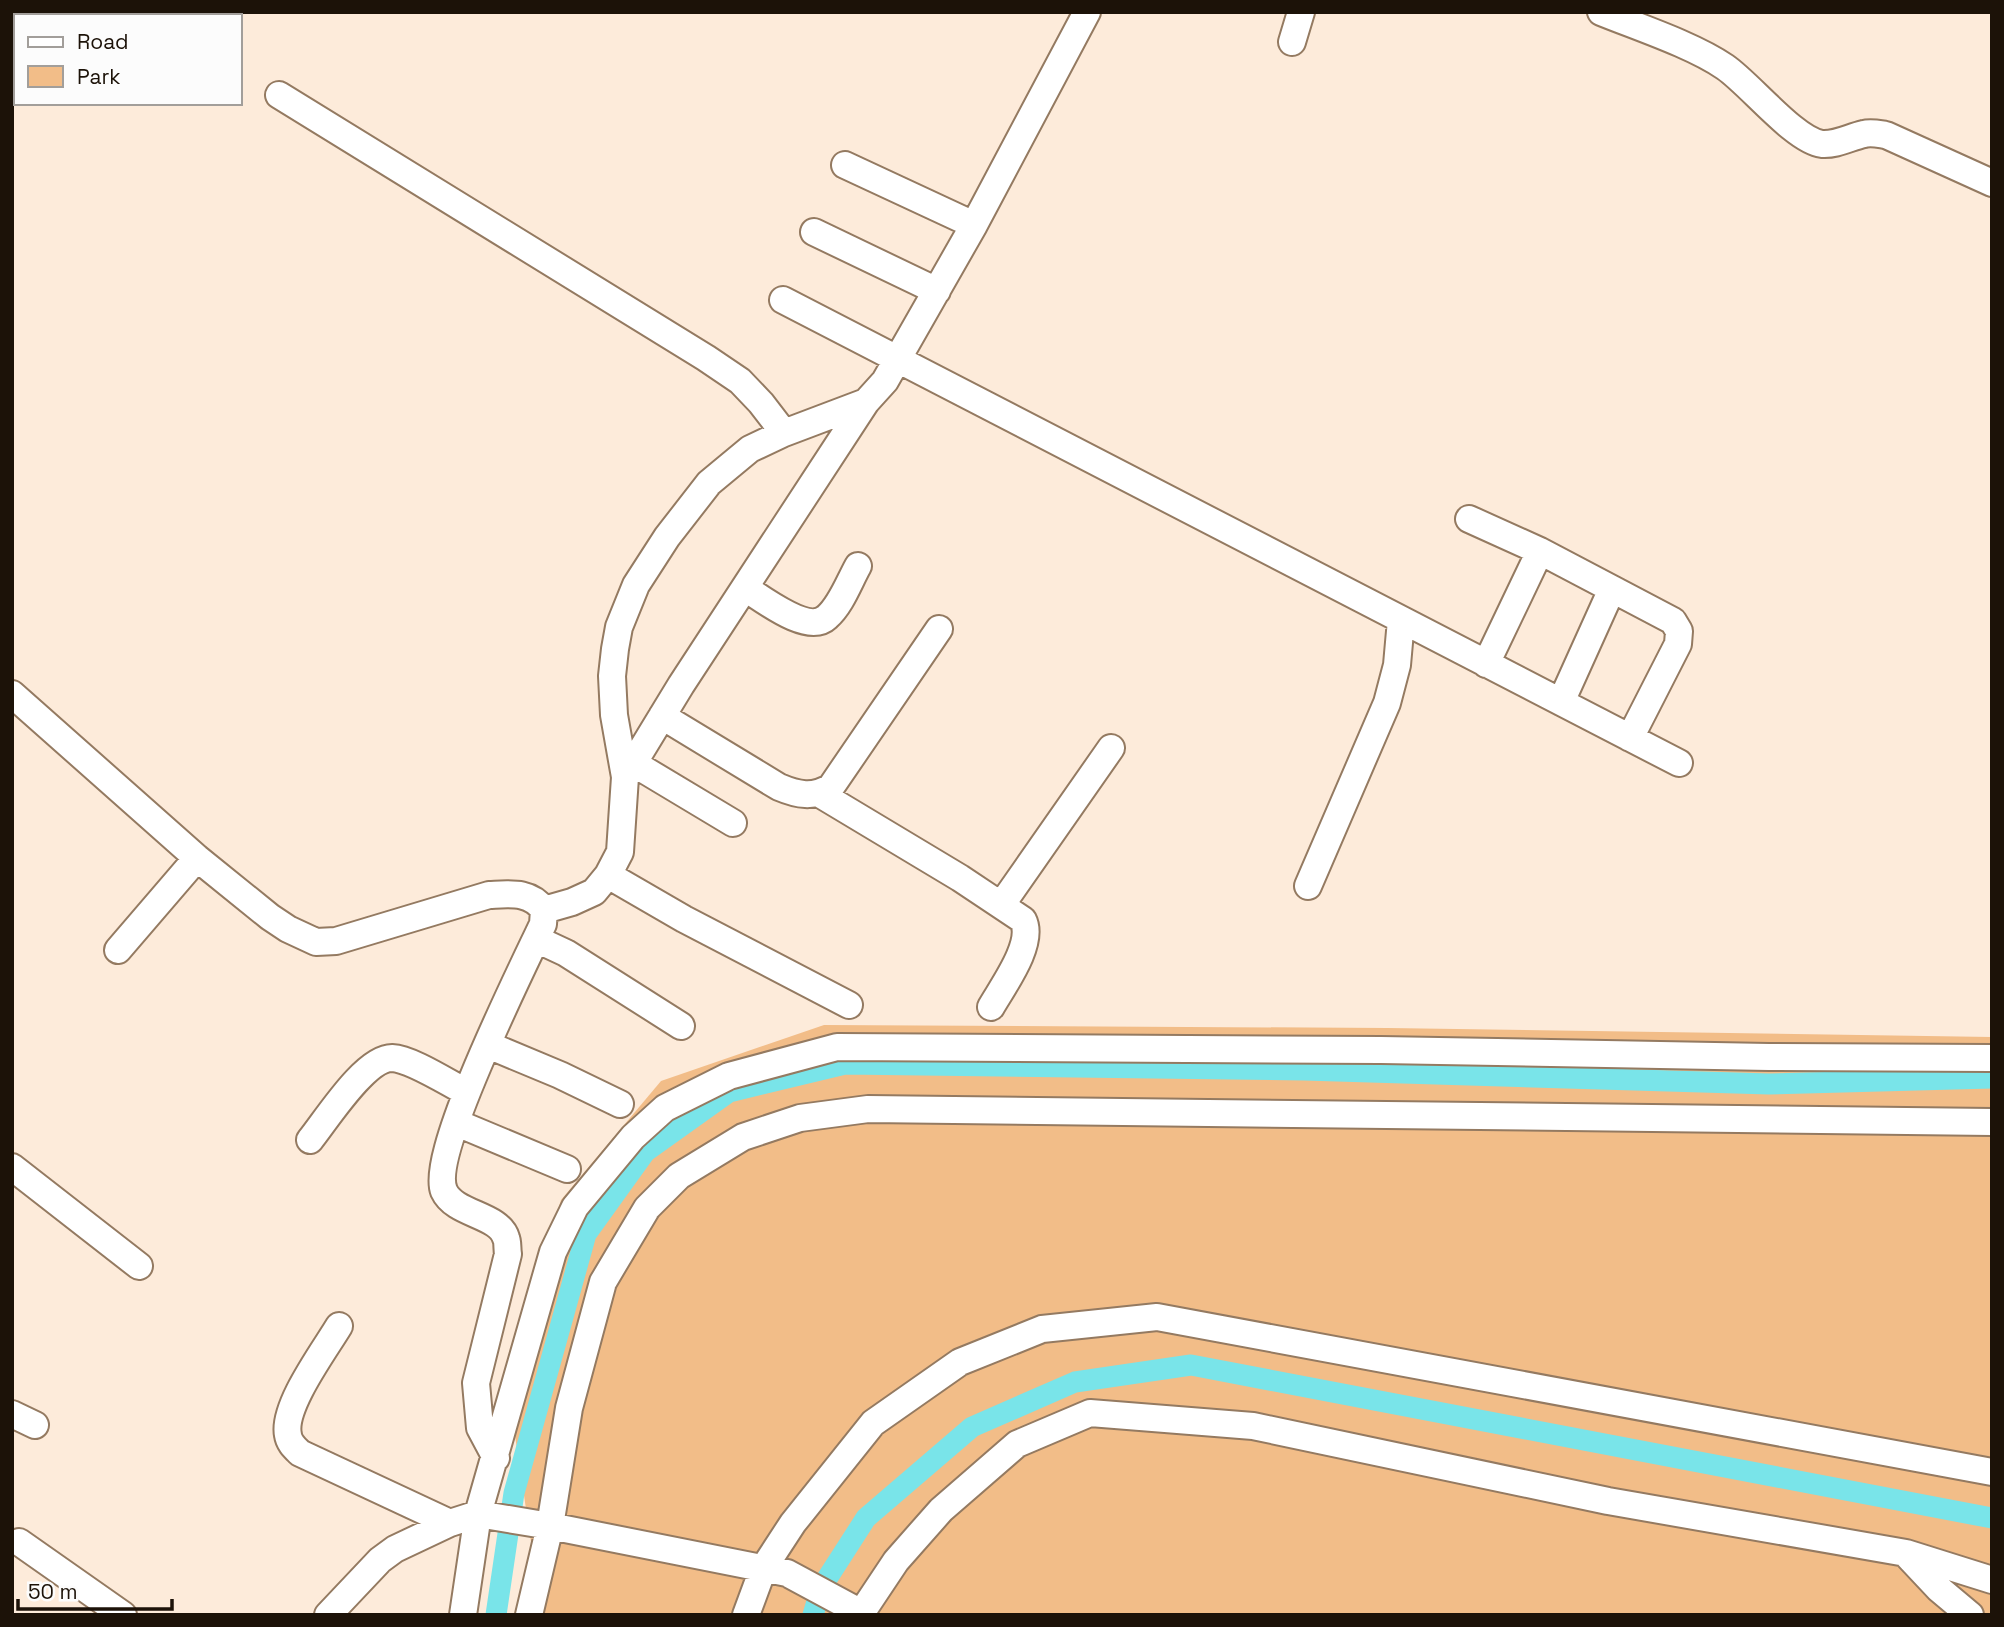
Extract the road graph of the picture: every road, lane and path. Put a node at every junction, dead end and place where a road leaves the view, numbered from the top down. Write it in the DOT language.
graph roads {
  1 [pos="1087,12"];
  2 [pos="1301,12"];
  3 [pos="1601,12"];
  4 [pos="1292,42"];
  5 [pos="279,95"];
  6 [pos="845,164"];
  7 [pos="1992,183"];
  8 [pos="974,225"];
  9 [pos="814,232"];
  10 [pos="937,291"];
  11 [pos="783,300"];
  12 [pos="899,360"];
  13 [pos="866,402"];
  14 [pos="784,433"];
  15 [pos="1469,519"];
  16 [pos="1540,551"];
  17 [pos="858,566"];
  18 [pos="745,589"];
  19 [pos="1612,589"];
  20 [pos="1401,620"];
  21 [pos="939,629"];
  22 [pos="1486,664"];
  23 [pos="12,694"];
  24 [pos="1561,702"];
  25 [pos="662,716"];
  26 [pos="1630,738"];
  27 [pos="1111,748"];
  28 [pos="1679,763"];
  29 [pos="629,770"];
  30 [pos="820,794"];
  31 [pos="733,823"];
  32 [pos="197,858"];
  33 [pos="608,875"];
  34 [pos="1308,886"];
  35 [pos="1002,904"];
  36 [pos="544,910"];
  37 [pos="536,939"];
  38 [pos="118,950"];
  39 [pos="849,1006"];
  40 [pos="991,1007"];
  41 [pos="681,1027"];
  42 [pos="488,1045"];
  43 [pos="1992,1058"];
  44 [pos="466,1092"];
  45 [pos="620,1104"];
  46 [pos="1992,1122"];
  47 [pos="457,1123"];
  48 [pos="310,1140"];
  49 [pos="12,1167"];
  50 [pos="566,1169"];
  51 [pos="139,1266"];
  52 [pos="339,1326"];
  53 [pos="496,1458"];
  54 [pos="1992,1472"];
  55 [pos="485,1516"];
  56 [pos="450,1523"];
  57 [pos="545,1525"];
  58 [pos="19,1542"];
  59 [pos="1906,1553"];
  60 [pos="775,1571"];
  61 [pos="1992,1580"];
  62 [pos="858,1611"];
  63 [pos="117,1613"];
  64 [pos="328,1615"];
  65 [pos="463,1615"];
  66 [pos="529,1615"];
  67 [pos="746,1615"];
  68 [pos="1970,1615"];
  1 -- 8 [label="street"];
  2 -- 4 [label="street"];
  3 -- 7 [label="street"];
  5 -- 14 [label="street"];
  6 -- 8 [label="street"];
  8 -- 10 [label="street"];
  9 -- 10 [label="street"];
  10 -- 12 [label="street"];
  11 -- 12 [label="street"];
  12 -- 13 [label="street"];
  12 -- 20 [label="street"];
  13 -- 14 [label="street"];
  13 -- 18 [label="street"];
  14 -- 29 [label="street"];
  15 -- 16 [label="street"];
  16 -- 19 [label="street"];
  16 -- 22 [label="street"];
  17 -- 18 [label="street"];
  18 -- 25 [label="street"];
  19 -- 24 [label="street"];
  19 -- 26 [label="street"];
  20 -- 22 [label="street"];
  20 -- 34 [label="street"];
  21 -- 30 [label="street"];
  22 -- 24 [label="street"];
  23 -- 32 [label="street"];
  24 -- 26 [label="street"];
  25 -- 29 [label="street"];
  25 -- 30 [label="street"];
  26 -- 28 [label="street"];
  27 -- 35 [label="street"];
  29 -- 31 [label="street"];
  29 -- 33 [label="street"];
  30 -- 35 [label="street"];
  32 -- 36 [label="street"];
  32 -- 38 [label="street"];
  33 -- 36 [label="street"];
  33 -- 39 [label="street"];
  35 -- 40 [label="street"];
  36 -- 37 [label="street"];
  37 -- 41 [label="street"];
  37 -- 42 [label="street"];
  42 -- 44 [label="street"];
  42 -- 45 [label="street"];
  43 -- 53 [label="street"];
  44 -- 47 [label="street"];
  44 -- 48 [label="street"];
  46 -- 57 [label="street"];
  47 -- 50 [label="street"];
  47 -- 53 [label="street"];
  49 -- 51 [label="street"];
  52 -- 56 [label="street"];
  53 -- 55 [label="street"];
  54 -- 60 [label="street"];
  55 -- 56 [label="street"];
  55 -- 57 [label="street"];
  55 -- 65 [label="street"];
  56 -- 64 [label="street"];
  57 -- 60 [label="street"];
  57 -- 66 [label="street"];
  58 -- 63 [label="street"];
  59 -- 61 [label="street"];
  59 -- 62 [label="street"];
  59 -- 68 [label="street"];
  60 -- 62 [label="street"];
  60 -- 67 [label="street"];
}
